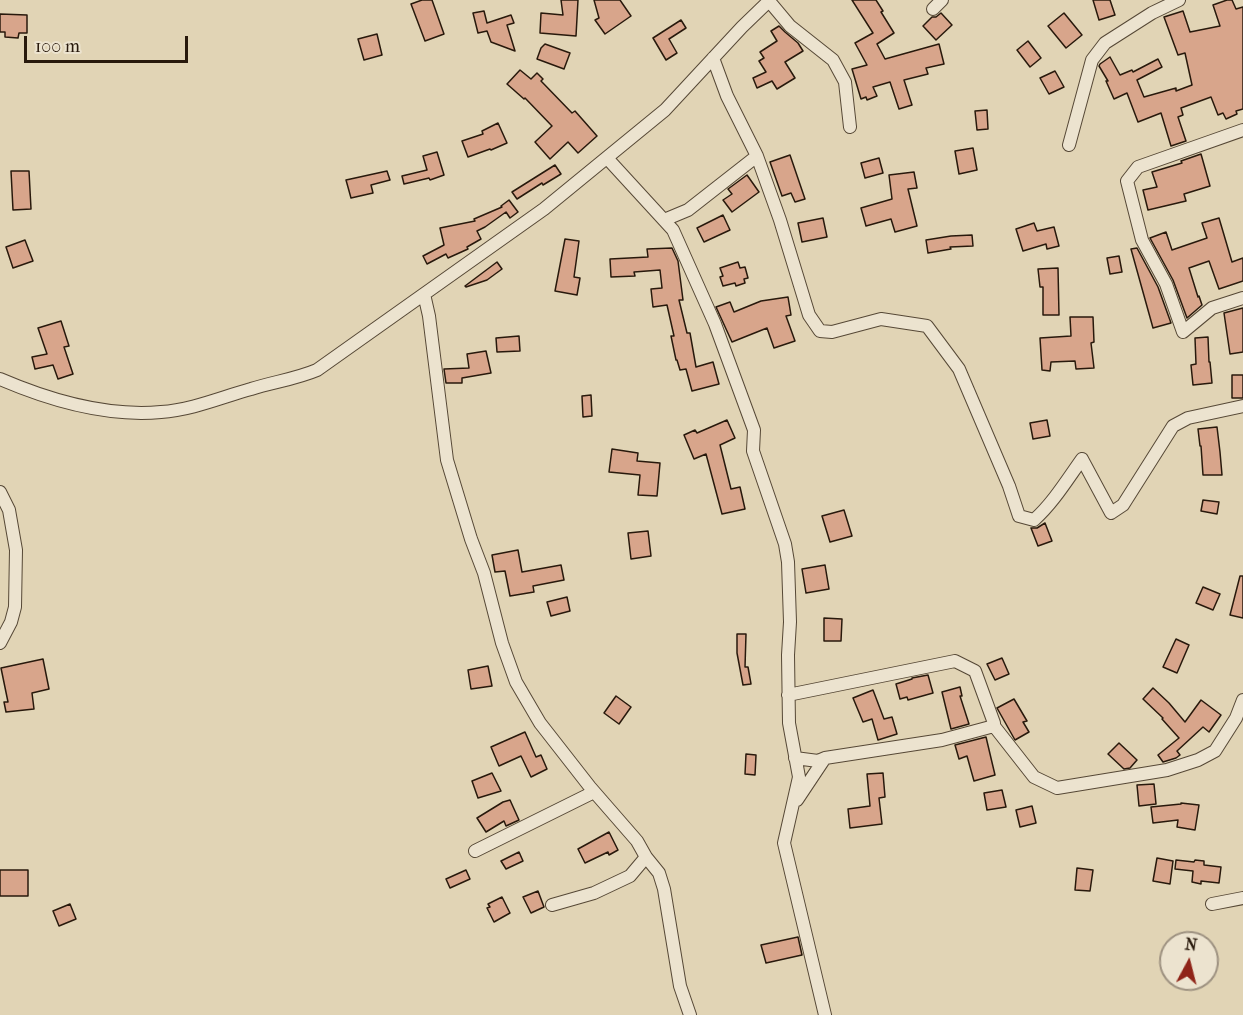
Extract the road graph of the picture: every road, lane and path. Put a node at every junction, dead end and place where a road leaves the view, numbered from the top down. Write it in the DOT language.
graph roads {
  1 [pos="942,0"];
  2 [pos="1179,0"];
  3 [pos="766,2"];
  4 [pos="933,9"];
  5 [pos="713,58"];
  6 [pos="850,127"];
  7 [pos="1243,130"];
  8 [pos="1069,145"];
  9 [pos="757,156"];
  10 [pos="607,158"];
  11 [pos="664,220"];
  12 [pos="424,294"];
  13 [pos="1243,298"];
  14 [pos="0,379"];
  15 [pos="1243,406"];
  16 [pos="0,492"];
  17 [pos="0,644"];
  18 [pos="789,695"];
  19 [pos="1243,700"];
  20 [pos="994,726"];
  21 [pos="795,758"];
  22 [pos="825,758"];
  23 [pos="594,792"];
  24 [pos="792,807"];
  25 [pos="476,851"];
  26 [pos="646,856"];
  27 [pos="1243,898"];
  28 [pos="1212,904"];
  29 [pos="552,905"];
  30 [pos="690,1015"];
  31 [pos="825,1015"];
  1 -- 4 [label="street"];
  2 -- 8 [label="street"];
  3 -- 5 [label="street"];
  3 -- 6 [label="street"];
  5 -- 9 [label="street"];
  5 -- 10 [label="street"];
  7 -- 13 [label="street"];
  9 -- 11 [label="street"];
  9 -- 15 [label="street"];
  10 -- 11 [label="street"];
  10 -- 12 [label="street"];
  11 -- 18 [label="street"];
  12 -- 14 [label="street"];
  12 -- 23 [label="street"];
  16 -- 17 [label="street"];
  18 -- 20 [label="street"];
  18 -- 21 [label="street"];
  19 -- 20 [label="street"];
  20 -- 22 [label="street"];
  21 -- 22 [label="street"];
  21 -- 24 [label="street"];
  22 -- 24 [label="street"];
  23 -- 25 [label="street"];
  23 -- 26 [label="street"];
  24 -- 31 [label="street"];
  26 -- 29 [label="street"];
  26 -- 30 [label="street"];
  27 -- 28 [label="street"];
}
